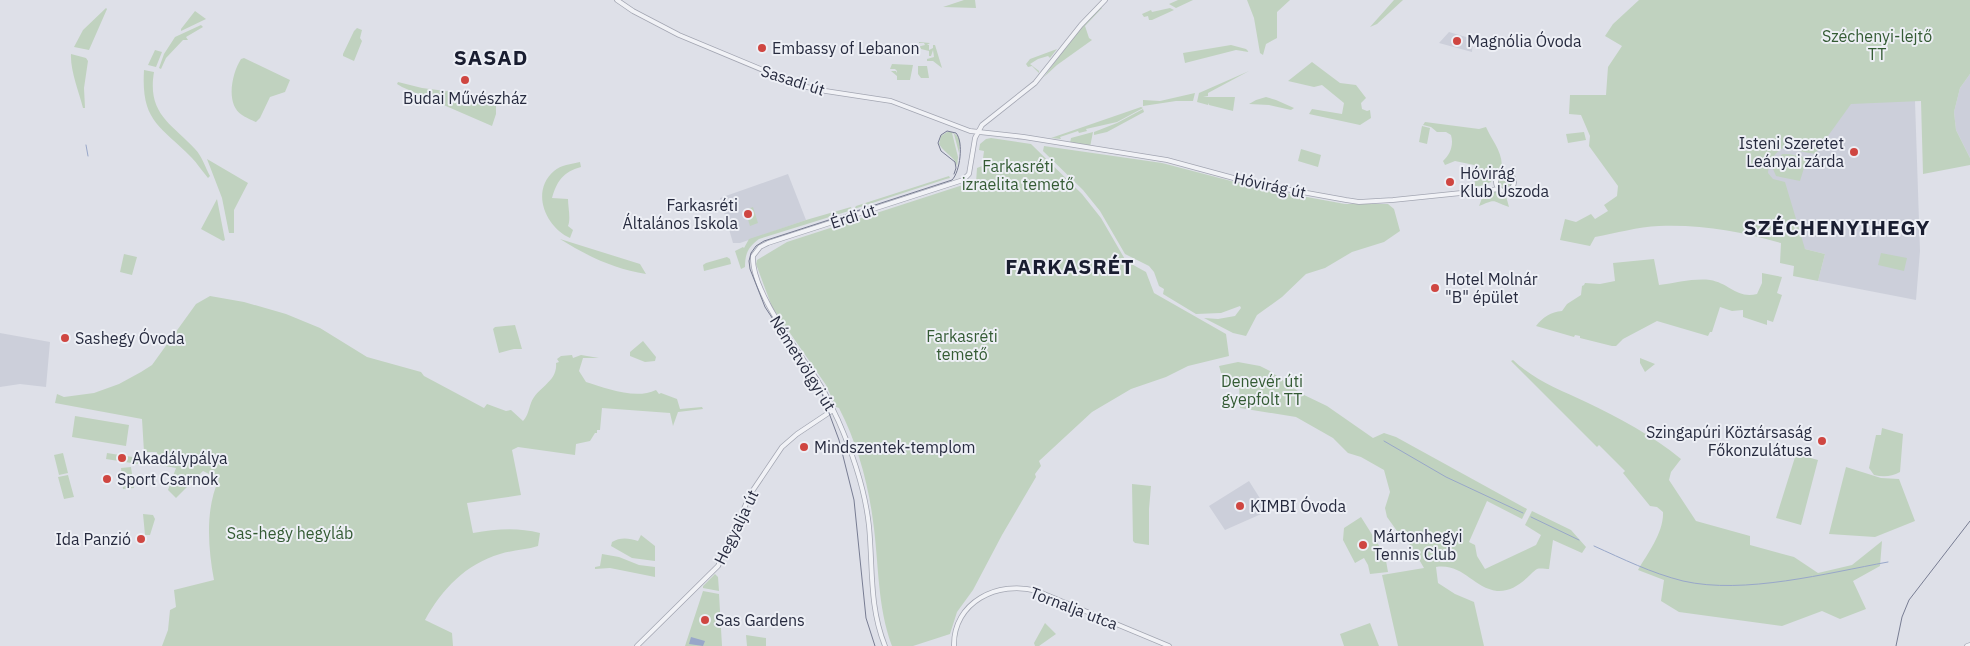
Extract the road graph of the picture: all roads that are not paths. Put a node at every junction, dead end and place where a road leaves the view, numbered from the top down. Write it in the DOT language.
graph roads {
  1 [pos="617,0"];
  2 [pos="1105,0"];
  3 [pos="978,131"];
  4 [pos="1056,143"];
  5 [pos="1496,181"];
  6 [pos="1486,189"];
  7 [pos="1500,189"];
  8 [pos="753,256"];
  9 [pos="833,410"];
  10 [pos="638,646"];
  11 [pos="885,646"];
  12 [pos="954,646"];
  13 [pos="1168,646"];
  1 -- 3 [label="street, Sasadi út"];
  2 -- 3 [label="street"];
  3 -- 4 [label="street, Sasadi út"];
  3 -- 8 [label="street, Érdi út"];
  4 -- 6 [label="street, Hóvirág út"];
  5 -- 6 [label="street"];
  5 -- 7 [label="street"];
  5 -- 7 [label="street"];
  6 -- 7 [label="street, Hóvirág út"];
  8 -- 9 [label="street, Németvölgyi út"];
  9 -- 10 [label="street, Hegyalja út"];
  9 -- 11 [label="street, Németvölgyi út"];
  12 -- 13 [label="street, Tornalja utca"];
}
